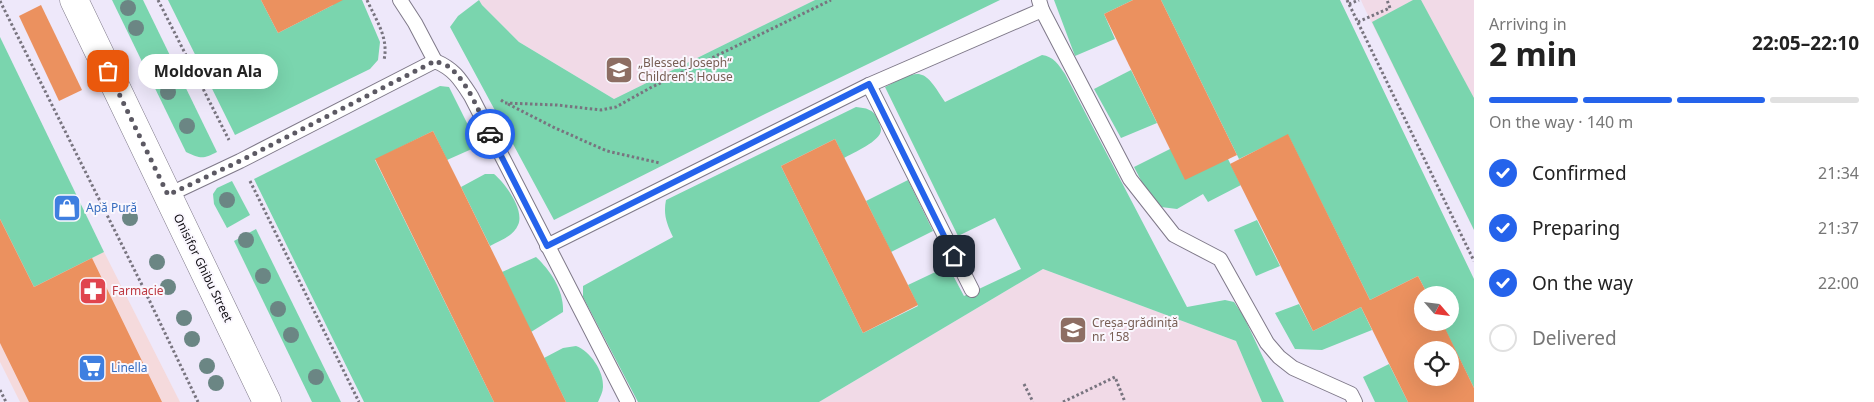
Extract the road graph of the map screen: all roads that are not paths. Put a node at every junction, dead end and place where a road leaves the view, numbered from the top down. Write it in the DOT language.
graph roads {
  1 [pos="74,0"];
  2 [pos="400,0"];
  3 [pos="1041,5"];
  4 [pos="435,61"];
  5 [pos="869,84"];
  6 [pos="168,195"];
  7 [pos="547,246"];
  8 [pos="972,290"];
  9 [pos="267,402"];
  10 [pos="628,402"];
  11 [pos="1355,402"];
  1 -- 6 [label="street, Onisifor Ghibu Street"];
  2 -- 4 [label="lane"];
  3 -- 5 [label="lane"];
  3 -- 11 [label="lane"];
  4 -- 6 [label="lane"];
  4 -- 7 [label="lane"];
  5 -- 7 [label="lane"];
  5 -- 8 [label="lane"];
  6 -- 9 [label="street, Onisifor Ghibu Street"];
  7 -- 10 [label="lane"];
}
